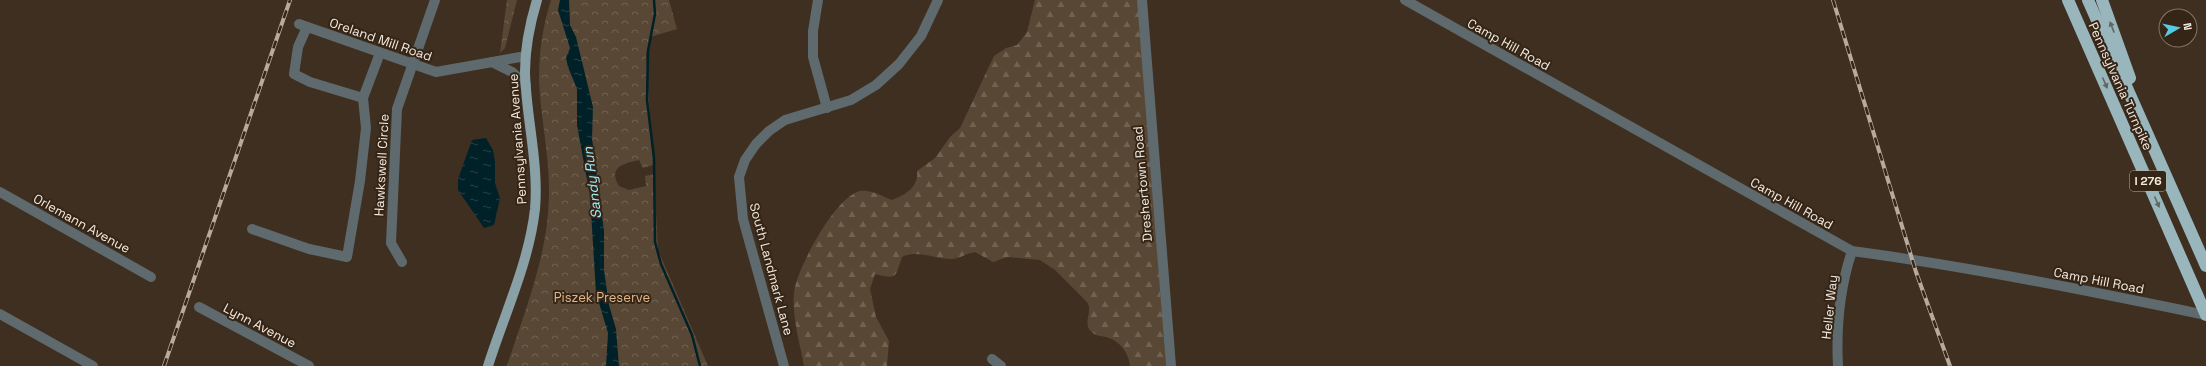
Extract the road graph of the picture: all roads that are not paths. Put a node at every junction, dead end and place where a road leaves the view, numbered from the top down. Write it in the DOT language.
graph roads {
  1 [pos="435,0"];
  2 [pos="537,0"];
  3 [pos="818,0"];
  4 [pos="938,0"];
  5 [pos="1142,0"];
  6 [pos="2068,0"];
  7 [pos="2088,0"];
  8 [pos="2102,0"];
  9 [pos="1408,1"];
  10 [pos="380,53"];
  11 [pos="526,56"];
  12 [pos="492,62"];
  13 [pos="413,64"];
  14 [pos="526,85"];
  15 [pos="363,98"];
  16 [pos="827,108"];
  17 [pos="2153,143"];
  18 [pos="0,192"];
  19 [pos="252,229"];
  20 [pos="1852,251"];
  21 [pos="402,262"];
  22 [pos="2206,266"];
  23 [pos="151,277"];
  24 [pos="199,307"];
  25 [pos="0,314"];
  26 [pos="2206,315"];
  27 [pos="992,359"];
  28 [pos="93,366"];
  29 [pos="309,366"];
  30 [pos="488,366"];
  31 [pos="784,366"];
  32 [pos="1001,366"];
  33 [pos="1171,366"];
  34 [pos="1838,366"];
  1 -- 13 [label="street, Hawkswell Circle"];
  2 -- 11 [label="main road, Pennsylvania Avenue"];
  3 -- 16 [label="street"];
  4 -- 16 [label="street, South Landmark Lane"];
  5 -- 33 [label="street, Dreshertown Road"];
  6 -- 26 [label="highway, Pennsylvania Turnpike / I 276, one-way"];
  7 -- 17 [label="highway, Pennsylvania Turnpike / I 276"];
  17 -- 8 [label="highway, one-way"];
  9 -- 20 [label="street, Camp Hill Road"];
  10 -- 13 [label="street, Oreland Mill Road"];
  10 -- 15 [label="street"];
  10 -- 15 [label="street, Oreland Mill Road"];
  11 -- 12 [label="street, Oreland Mill Road"];
  11 -- 14 [label="main road, Pennsylvania Avenue"];
  12 -- 13 [label="street, Oreland Mill Road"];
  12 -- 14 [label="street"];
  13 -- 21 [label="street, Hawkswell Circle"];
  14 -- 30 [label="main road, Pennsylvania Avenue"];
  15 -- 19 [label="street"];
  16 -- 31 [label="street, South Landmark Lane"];
  17 -- 22 [label="highway, Pennsylvania Turnpike / I 276"];
  18 -- 23 [label="street, Orlemann Avenue"];
  20 -- 26 [label="street, Camp Hill Road"];
  20 -- 34 [label="street, Heller Way"];
  24 -- 29 [label="street, Lynn Avenue"];
  25 -- 28 [label="street"];
  27 -- 32 [label="street"];
}
